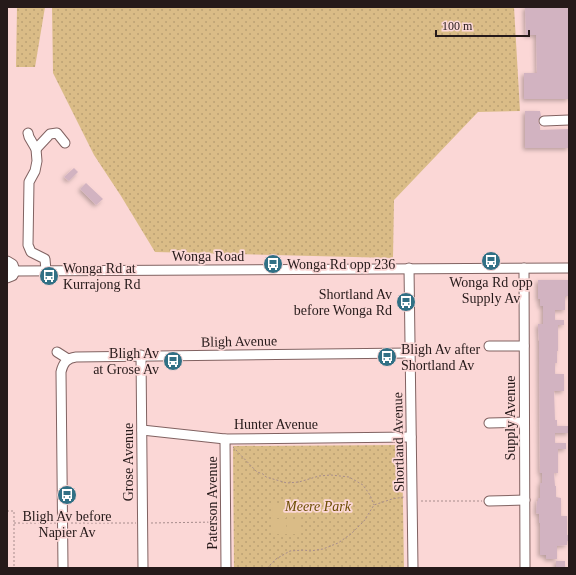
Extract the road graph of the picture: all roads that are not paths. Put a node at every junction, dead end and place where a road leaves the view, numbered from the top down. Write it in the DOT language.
graph roads {
  1 [pos="569,120"];
  2 [pos="544,121"];
  3 [pos="28,133"];
  4 [pos="65,143"];
  5 [pos="36,149"];
  6 [pos="409,268"];
  7 [pos="524,268"];
  8 [pos="569,268"];
  9 [pos="9,270"];
  10 [pos="46,271"];
  11 [pos="489,346"];
  12 [pos="524,346"];
  13 [pos="56,352"];
  14 [pos="410,353"];
  15 [pos="141,355"];
  16 [pos="68,360"];
  17 [pos="524,422"];
  18 [pos="489,423"];
  19 [pos="142,430"];
  20 [pos="412,437"];
  21 [pos="225,439"];
  22 [pos="525,500"];
  23 [pos="490,501"];
  24 [pos="63,568"];
  25 [pos="143,568"];
  26 [pos="226,568"];
  27 [pos="413,568"];
  28 [pos="525,568"];
  1 -- 2 [label="street"];
  3 -- 5 [label="street"];
  4 -- 5 [label="street"];
  5 -- 10 [label="street"];
  6 -- 7 [label="street, Wonga Road"];
  6 -- 10 [label="street, Wonga Road"];
  6 -- 14 [label="street, Shortland Avenue"];
  7 -- 8 [label="street, Wonga Road"];
  7 -- 12 [label="street, Supply Avenue"];
  9 -- 10 [label="street, Wonga Road"];
  11 -- 12 [label="street"];
  12 -- 17 [label="street, Supply Avenue"];
  13 -- 16 [label="street"];
  14 -- 15 [label="street, Bligh Avenue"];
  14 -- 20 [label="street, Shortland Avenue"];
  15 -- 16 [label="street, Bligh Avenue"];
  15 -- 19 [label="street, Grose Avenue"];
  16 -- 24 [label="street"];
  17 -- 18 [label="street"];
  17 -- 22 [label="street, Supply Avenue"];
  19 -- 21 [label="street, Hunter Avenue"];
  19 -- 25 [label="street, Grose Avenue"];
  20 -- 21 [label="street, Hunter Avenue"];
  20 -- 27 [label="street, Shortland Avenue"];
  21 -- 26 [label="street, Paterson Avenue"];
  22 -- 23 [label="street"];
  22 -- 28 [label="street, Supply Avenue"];
}
